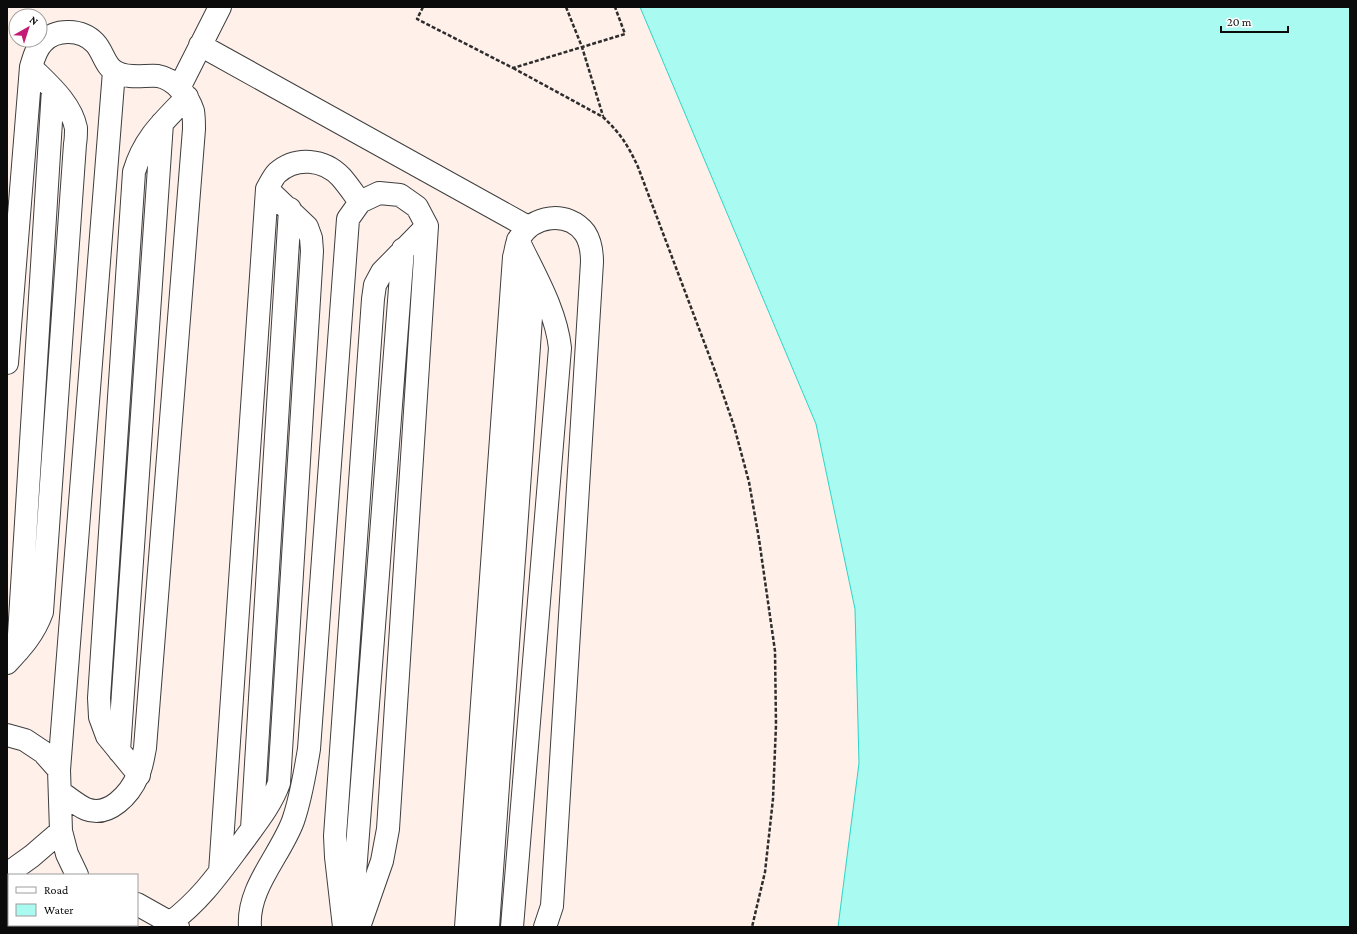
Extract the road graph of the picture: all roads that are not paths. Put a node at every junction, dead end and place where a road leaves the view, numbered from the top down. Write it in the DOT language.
graph roads {
  1 [pos="220,7"];
  2 [pos="200,45"];
  3 [pos="31,67"];
  4 [pos="114,71"];
  5 [pos="183,92"];
  6 [pos="267,189"];
  7 [pos="360,202"];
  8 [pos="427,226"];
  9 [pos="523,233"];
  10 [pos="403,250"];
  11 [pos="534,274"];
  12 [pos="7,363"];
  13 [pos="13,657"];
  14 [pos="7,735"];
  15 [pos="59,770"];
  16 [pos="139,775"];
  17 [pos="60,792"];
  18 [pos="61,831"];
  19 [pos="220,872"];
  20 [pos="7,874"];
  21 [pos="77,874"];
  22 [pos="138,905"];
  23 [pos="174,925"];
  24 [pos="250,927"];
  25 [pos="344,927"];
  26 [pos="350,927"];
  27 [pos="359,927"];
  28 [pos="466,927"];
  29 [pos="488,927"];
  30 [pos="512,927"];
  31 [pos="545,927"];
  1 -- 2 [label="lane"];
  2 -- 5 [label="lane"];
  2 -- 9 [label="lane"];
  3 -- 4 [label="lane"];
  3 -- 12 [label="lane"];
  3 -- 13 [label="lane"];
  4 -- 5 [label="lane"];
  4 -- 15 [label="lane"];
  5 -- 16 [label="lane"];
  5 -- 16 [label="lane"];
  6 -- 7 [label="lane"];
  6 -- 19 [label="lane"];
  6 -- 19 [label="lane"];
  7 -- 8 [label="lane"];
  7 -- 24 [label="lane"];
  8 -- 10 [label="lane"];
  8 -- 27 [label="lane"];
  9 -- 11 [label="lane"];
  9 -- 28 [label="lane"];
  9 -- 31 [label="lane"];
  10 -- 25 [label="lane"];
  10 -- 26 [label="lane"];
  11 -- 29 [label="lane"];
  11 -- 30 [label="lane"];
  14 -- 15 [label="lane"];
  15 -- 17 [label="lane"];
  16 -- 17 [label="lane"];
  17 -- 18 [label="lane"];
  18 -- 20 [label="lane"];
  18 -- 21 [label="lane"];
  19 -- 23 [label="lane"];
  22 -- 23 [label="lane"];
}
